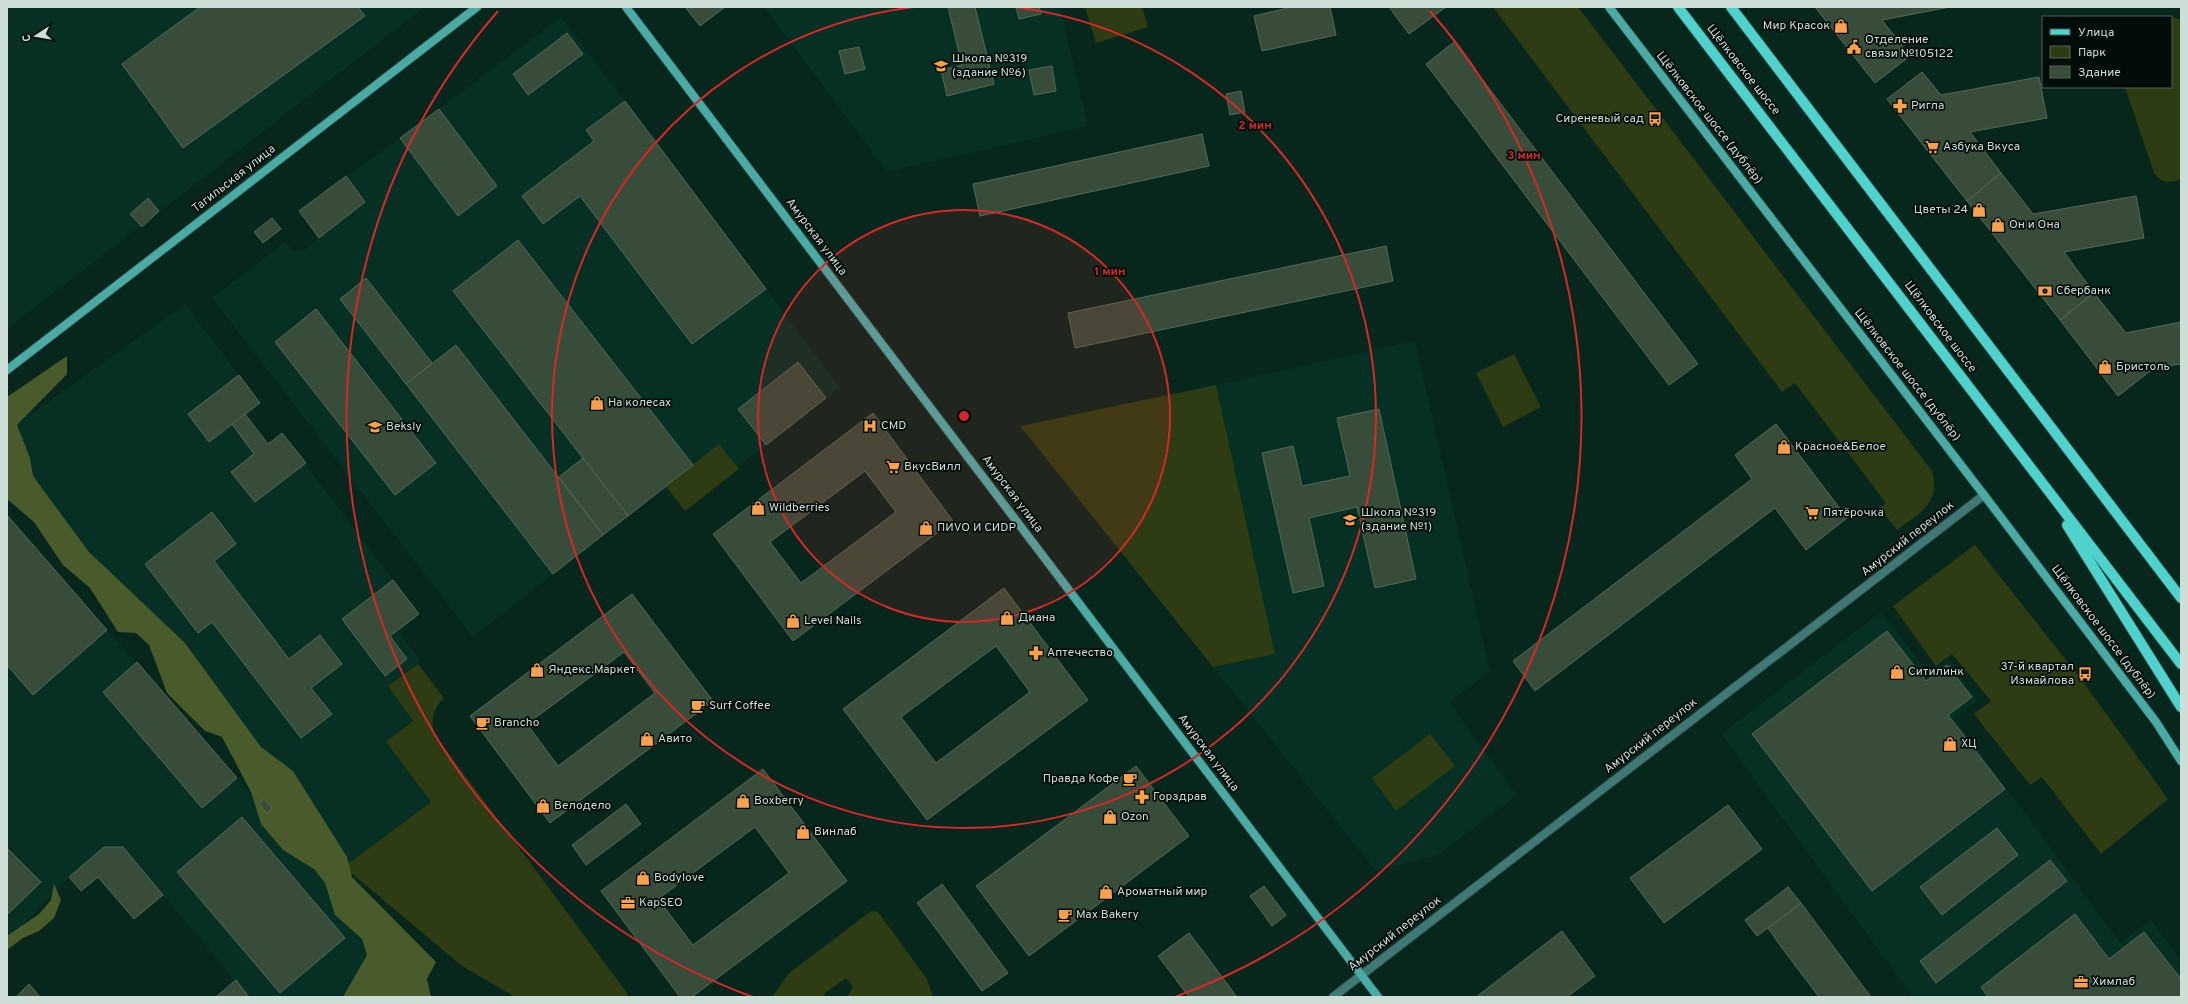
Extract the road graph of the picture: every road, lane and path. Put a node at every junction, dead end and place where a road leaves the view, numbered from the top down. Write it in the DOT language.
graph roads {
  1 [pos="477,7"];
  2 [pos="626,7"];
  3 [pos="1609,7"];
  4 [pos="1678,7"];
  5 [pos="1731,7"];
  6 [pos="7,370"];
  7 [pos="2034,472"];
  8 [pos="1984,495"];
  9 [pos="2181,598"];
  10 [pos="2181,664"];
  11 [pos="2181,706"];
  12 [pos="2181,761"];
  13 [pos="1362,975"];
  14 [pos="1333,997"];
  15 [pos="1378,997"];
  1 -- 6 [label="street, Тагильская улица"];
  2 -- 13 [label="street, Амурская улица"];
  3 -- 8 [label="street, Щёлковское шоссе (дублёр)"];
  4 -- 7 [label="main road, Щёлковское шоссе"];
  5 -- 9 [label="main road"];
  7 -- 10 [label="main road, Щёлковское шоссе"];
  7 -- 11 [label="main road"];
  8 -- 12 [label="street, Щёлковское шоссе (дублёр)"];
  8 -- 13 [label="street, Амурский переулок"];
  13 -- 14 [label="street, Амурский переулок"];
  13 -- 15 [label="street, Амурская улица"];
}
